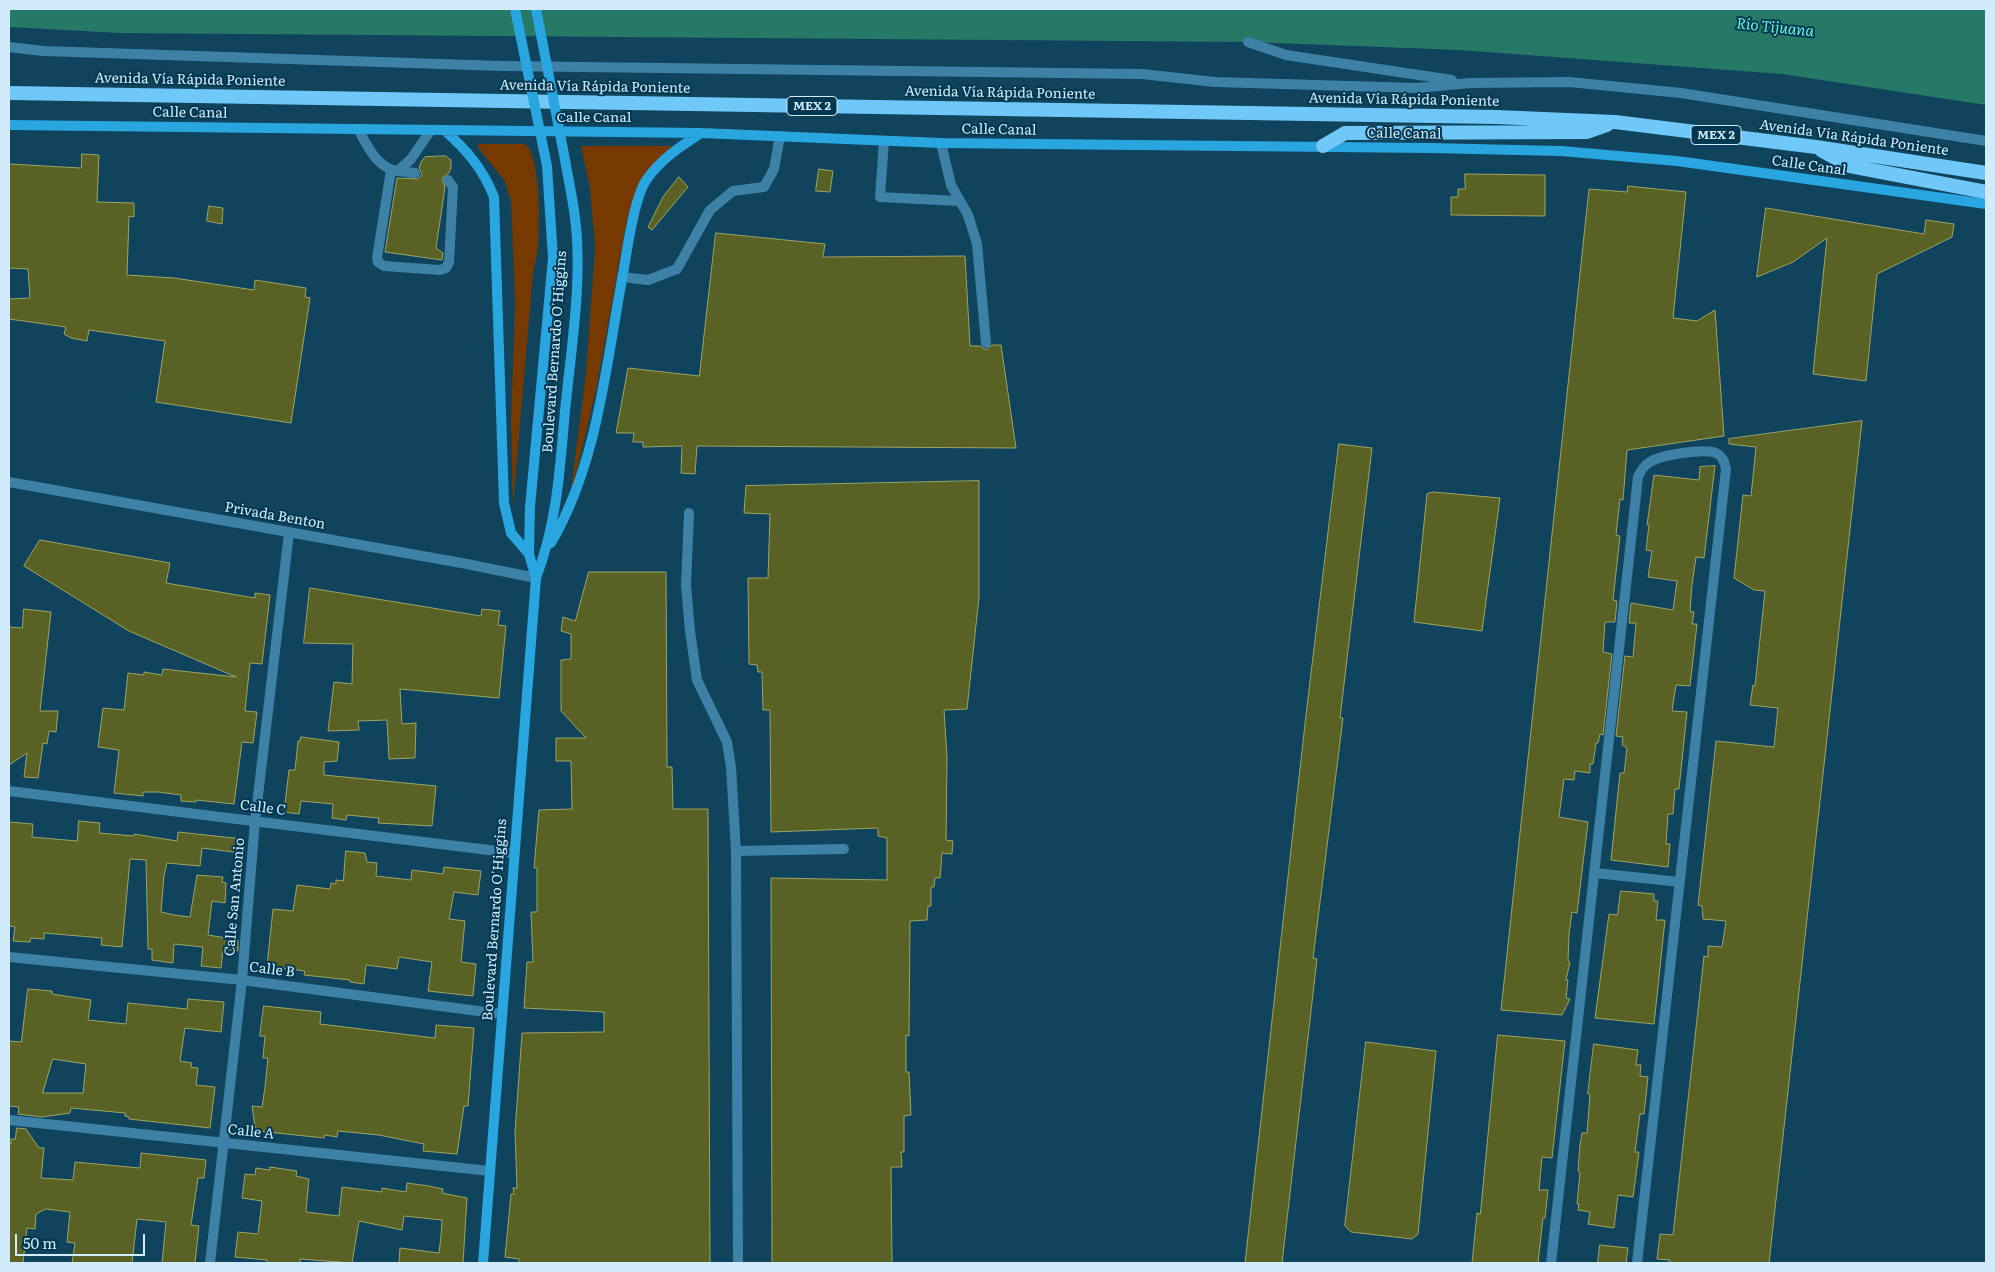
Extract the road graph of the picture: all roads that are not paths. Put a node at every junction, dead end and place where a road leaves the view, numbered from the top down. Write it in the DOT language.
graph roads {
  1 [pos="515,9"];
  2 [pos="536,9"];
  3 [pos="1248,42"];
  4 [pos="9,48"];
  5 [pos="1470,82"];
  6 [pos="9,93"];
  7 [pos="1615,122"];
  8 [pos="9,125"];
  9 [pos="358,129"];
  10 [pos="431,130"];
  11 [pos="444,130"];
  12 [pos="701,133"];
  13 [pos="780,136"];
  14 [pos="884,141"];
  15 [pos="1986,141"];
  16 [pos="941,143"];
  17 [pos="1323,146"];
  18 [pos="1816,147"];
  19 [pos="395,170"];
  20 [pos="415,173"];
  21 [pos="1986,173"];
  22 [pos="448,180"];
  23 [pos="1986,192"];
  24 [pos="959,201"];
  25 [pos="1986,204"];
  26 [pos="622,277"];
  27 [pos="986,343"];
  28 [pos="9,482"];
  29 [pos="689,513"];
  30 [pos="289,533"];
  31 [pos="546,553"];
  32 [pos="529,554"];
  33 [pos="536,578"];
  34 [pos="9,791"];
  35 [pos="255,821"];
  36 [pos="844,849"];
  37 [pos="736,851"];
  38 [pos="513,853"];
  39 [pos="1595,874"];
  40 [pos="1680,882"];
  41 [pos="9,957"];
  42 [pos="242,980"];
  43 [pos="501,1014"];
  44 [pos="9,1120"];
  45 [pos="224,1143"];
  46 [pos="490,1171"];
  47 [pos="210,1263"];
  48 [pos="483,1263"];
  49 [pos="738,1263"];
  50 [pos="1551,1263"];
  51 [pos="1637,1263"];
  1 -- 32 [label="main road, Boulevard Bernardo O'Higgins, bridge"];
  2 -- 31 [label="main road, Boulevard Bernardo O'Higgins, bridge"];
  3 -- 5 [label="street"];
  4 -- 5 [label="street"];
  5 -- 15 [label="street"];
  6 -- 7 [label="highway, Avenida Vía Rápida Poniente / MEX 2"];
  7 -- 17 [label="highway"];
  7 -- 18 [label="highway, Avenida Vía Rápida Poniente / MEX 2"];
  8 -- 9 [label="main road, Calle Canal"];
  9 -- 10 [label="main road, Calle Canal"];
  9 -- 19 [label="street"];
  10 -- 11 [label="main road, Calle Canal"];
  10 -- 19 [label="street"];
  11 -- 12 [label="main road, Calle Canal"];
  11 -- 32 [label="main road"];
  12 -- 13 [label="main road, Calle Canal"];
  12 -- 26 [label="main road"];
  13 -- 14 [label="main road, Calle Canal"];
  13 -- 26 [label="street"];
  14 -- 16 [label="main road, Calle Canal"];
  14 -- 24 [label="street"];
  16 -- 17 [label="main road, Calle Canal"];
  16 -- 24 [label="street"];
  17 -- 25 [label="main road, Calle Canal"];
  18 -- 21 [label="highway, Avenida Vía Rápida Poniente / MEX 2"];
  18 -- 23 [label="highway"];
  19 -- 20 [label="street"];
  19 -- 22 [label="street"];
  24 -- 27 [label="street"];
  26 -- 31 [label="main road"];
  28 -- 30 [label="street, Privada Benton"];
  29 -- 37 [label="street"];
  30 -- 33 [label="street, Privada Benton"];
  30 -- 35 [label="street, Calle San Antonio"];
  31 -- 33 [label="main road, Boulevard Bernardo O'Higgins"];
  32 -- 33 [label="main road, Boulevard Bernardo O'Higgins"];
  33 -- 38 [label="main road, Boulevard Bernardo O'Higgins"];
  34 -- 35 [label="street, Calle C"];
  35 -- 38 [label="street, Calle C"];
  35 -- 42 [label="street, Calle San Antonio"];
  36 -- 37 [label="street"];
  37 -- 49 [label="street"];
  38 -- 43 [label="main road, Boulevard Bernardo O'Higgins"];
  39 -- 40 [label="street"];
  39 -- 40 [label="street"];
  39 -- 50 [label="street"];
  40 -- 51 [label="street"];
  41 -- 42 [label="street, Calle B"];
  42 -- 43 [label="street, Calle B"];
  42 -- 45 [label="street, Calle San Antonio"];
  43 -- 46 [label="main road, Boulevard Bernardo O'Higgins"];
  44 -- 45 [label="street, Calle A"];
  45 -- 46 [label="street, Calle A"];
  45 -- 47 [label="street, Calle San Antonio"];
  46 -- 48 [label="main road, Boulevard Bernardo O'Higgins"];
}
